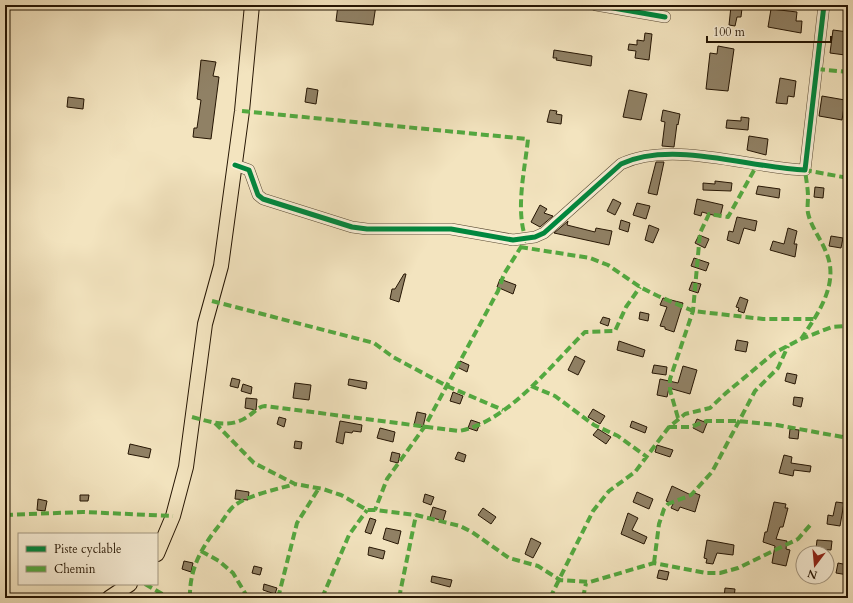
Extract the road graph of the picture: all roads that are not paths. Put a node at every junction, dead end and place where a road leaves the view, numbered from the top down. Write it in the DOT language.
graph roads {
  1 [pos="252,5"];
  2 [pos="596,5"];
  3 [pos="824,5"];
  4 [pos="665,16"];
  5 [pos="235,165"];
  6 [pos="158,552"];
  7 [pos="128,585"];
  8 [pos="109,598"];
  1 -- 5 [label="main road"];
  2 -- 4 [label="street"];
  3 -- 5 [label="street"];
  5 -- 6 [label="main road"];
  7 -- 8 [label="main road"];
}
